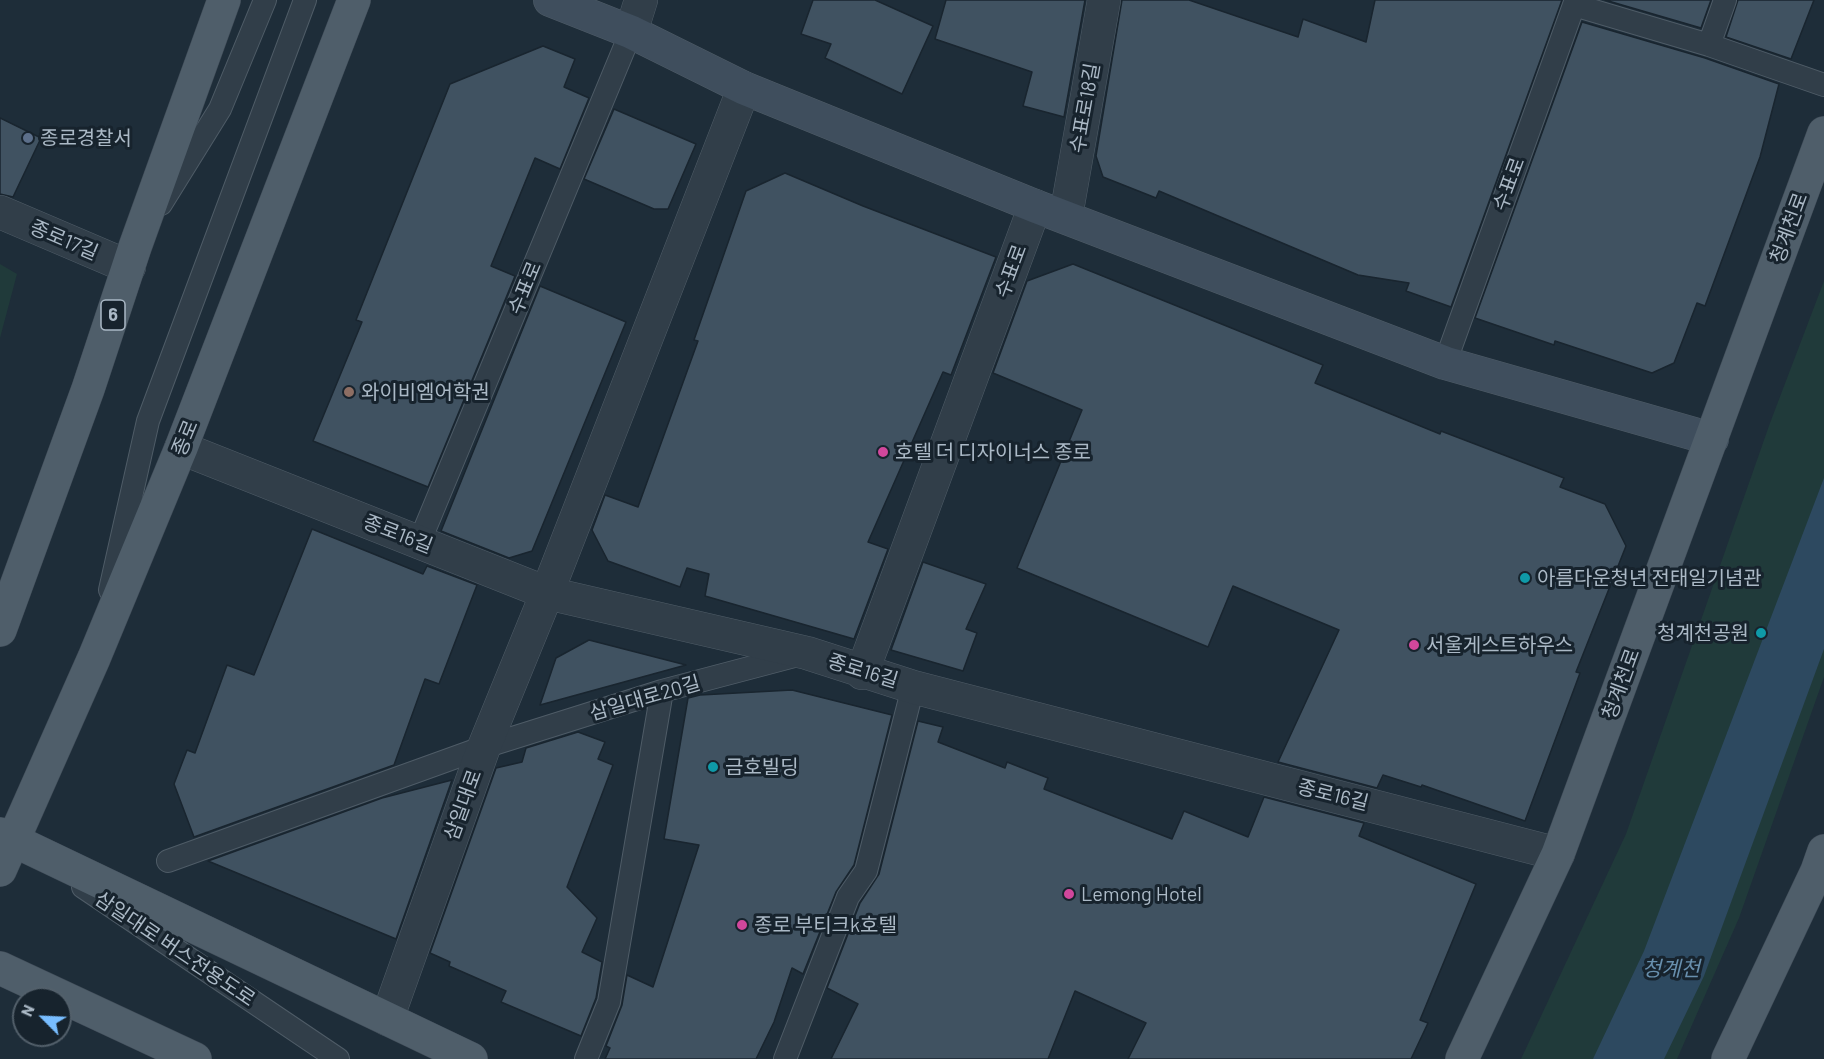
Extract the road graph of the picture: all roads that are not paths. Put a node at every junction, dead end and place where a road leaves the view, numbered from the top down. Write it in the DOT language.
graph roads {
  1 [pos="224,0"];
  2 [pos="265,0"];
  3 [pos="305,0"];
  4 [pos="354,0"];
  5 [pos="550,0"];
  6 [pos="641,0"];
  7 [pos="1104,0"];
  8 [pos="1725,0"];
  9 [pos="631,32"];
  10 [pos="1709,45"];
  11 [pos="1824,85"];
  12 [pos="744,88"];
  13 [pos="1824,135"];
  14 [pos="1035,206"];
  15 [pos="0,212"];
  16 [pos="1066,216"];
  17 [pos="132,257"];
  18 [pos="1445,363"];
  19 [pos="1712,439"];
  20 [pos="181,448"];
  21 [pos="419,543"];
  22 [pos="548,593"];
  23 [pos="0,630"];
  24 [pos="807,653"];
  25 [pos="94,658"];
  26 [pos="862,673"];
  27 [pos="913,687"];
  28 [pos="662,691"];
  29 [pos="484,747"];
  30 [pos="6,837"];
  31 [pos="1558,854"];
  32 [pos="168,861"];
  33 [pos="1822,865"];
  34 [pos="0,870"];
  35 [pos="0,968"];
  36 [pos="387,1019"];
  37 [pos="195,1059"];
  38 [pos="338,1059"];
  39 [pos="471,1059"];
  40 [pos="585,1059"];
  41 [pos="785,1059"];
  42 [pos="1462,1059"];
  43 [pos="1728,1059"];
  1 -- 17 [label="main road, 6"];
  2 -- 17 [label="lane"];
  3 -- 25 [label="lane"];
  4 -- 20 [label="main road, 종로"];
  5 -- 9 [label="street"];
  6 -- 9 [label="street"];
  7 -- 16 [label="street, 수표로18길"];
  8 -- 10 [label="lane"];
  9 -- 12 [label="street"];
  9 -- 21 [label="lane, 수표로"];
  10 -- 11 [label="lane"];
  10 -- 18 [label="lane, 수표로"];
  12 -- 14 [label="street"];
  12 -- 22 [label="street"];
  13 -- 19 [label="main road, 청계천로"];
  14 -- 16 [label="street"];
  14 -- 26 [label="street, 수표로"];
  15 -- 17 [label="street, 종로17길"];
  16 -- 18 [label="street"];
  17 -- 23 [label="main road, 6"];
  18 -- 19 [label="street"];
  19 -- 31 [label="main road, 청계천로"];
  20 -- 21 [label="street, 종로16길"];
  20 -- 25 [label="main road, 종로"];
  21 -- 22 [label="street, 종로16길"];
  22 -- 24 [label="street, 종로16길"];
  22 -- 29 [label="street, 삼일대로"];
  24 -- 26 [label="street, 종로16길"];
  24 -- 28 [label="lane, 삼일대로20길"];
  25 -- 30 [label="main road, 종로"];
  26 -- 27 [label="street, 종로16길"];
  27 -- 31 [label="street, 종로16길"];
  27 -- 41 [label="lane"];
  28 -- 29 [label="lane, 삼일대로20길"];
  28 -- 40 [label="lane"];
  29 -- 32 [label="lane, 삼일대로20길"];
  29 -- 36 [label="street, 삼일대로"];
  30 -- 34 [label="main road, 종로"];
  30 -- 36 [label="main road"];
  30 -- 38 [label="lane, 삼일대로 버스전용도로"];
  31 -- 42 [label="main road, 청계천로"];
  33 -- 43 [label="main road"];
  35 -- 37 [label="main road"];
  36 -- 39 [label="main road"];
}
